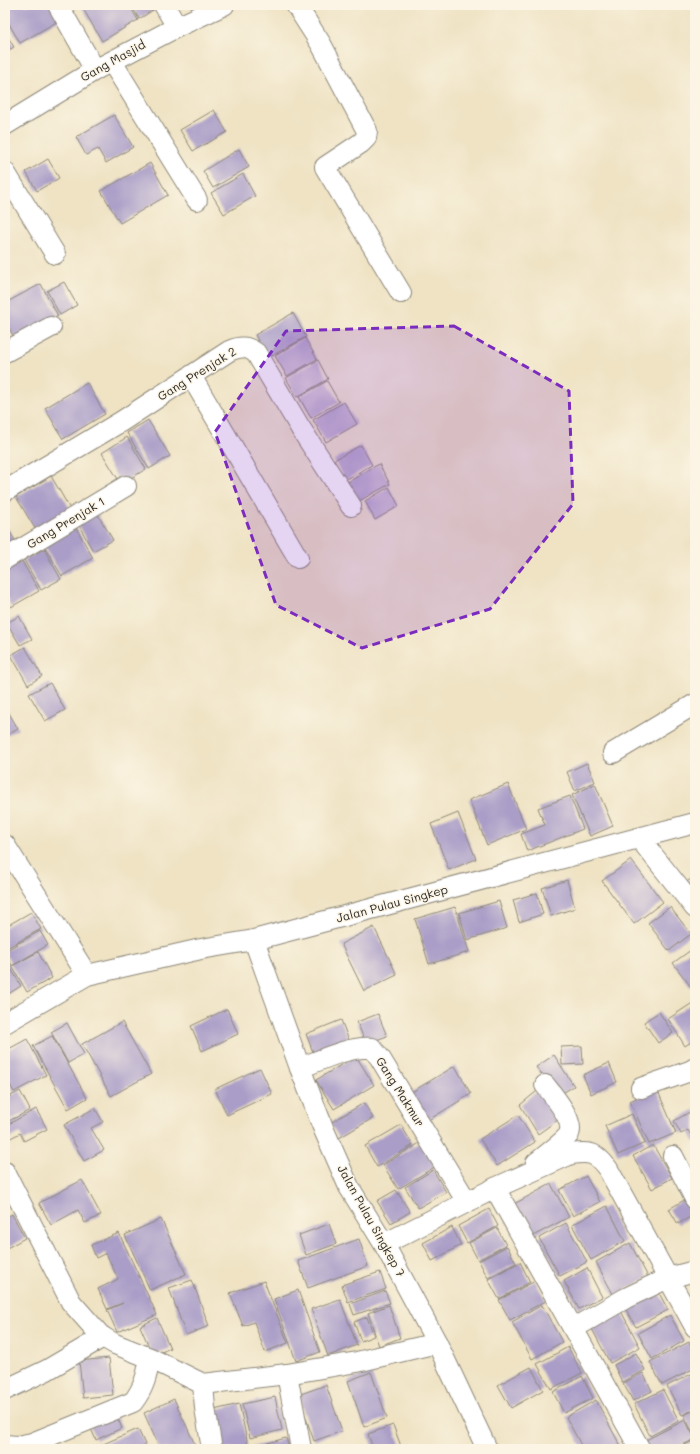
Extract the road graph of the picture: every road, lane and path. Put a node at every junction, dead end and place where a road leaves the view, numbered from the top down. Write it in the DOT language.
graph roads {
  1 [pos="58,5"];
  2 [pos="164,5"];
  3 [pos="224,5"];
  4 [pos="296,5"];
  5 [pos="177,27"];
  6 [pos="103,66"];
  7 [pos="5,125"];
  8 [pos="5,172"];
  9 [pos="197,200"];
  10 [pos="55,254"];
  11 [pos="401,293"];
  12 [pos="51,327"];
  13 [pos="5,352"];
  14 [pos="192,376"];
  15 [pos="126,486"];
  16 [pos="5,491"];
  17 [pos="351,506"];
  18 [pos="298,558"];
  19 [pos="5,559"];
  20 [pos="695,704"];
  21 [pos="613,753"];
  22 [pos="695,823"];
  23 [pos="640,839"];
  24 [pos="5,845"];
  25 [pos="11,871"];
  26 [pos="695,908"];
  27 [pos="254,940"];
  28 [pos="87,975"];
  29 [pos="5,1023"];
  30 [pos="300,1068"];
  31 [pos="695,1068"];
  32 [pos="545,1085"];
  33 [pos="640,1088"];
  34 [pos="673,1156"];
  35 [pos="5,1172"];
  36 [pos="517,1178"];
  37 [pos="495,1188"];
  38 [pos="695,1199"];
  39 [pos="467,1202"];
  40 [pos="384,1244"];
  41 [pos="695,1270"];
  42 [pos="668,1278"];
  43 [pos="695,1327"];
  44 [pos="574,1328"];
  45 [pos="103,1337"];
  46 [pos="437,1343"];
  47 [pos="150,1358"];
  48 [pos="287,1374"];
  49 [pos="203,1384"];
  50 [pos="5,1390"];
  51 [pos="5,1445"];
  52 [pos="212,1449"];
  53 [pos="301,1449"];
  54 [pos="487,1449"];
  55 [pos="640,1449"];
  1 -- 6 [label="street"];
  2 -- 5 [label="street"];
  3 -- 5 [label="street, Gang Masjid"];
  4 -- 11 [label="street"];
  5 -- 6 [label="street, Gang Masjid"];
  6 -- 7 [label="street, Gang Masjid"];
  6 -- 9 [label="street"];
  8 -- 10 [label="street"];
  12 -- 13 [label="street"];
  14 -- 16 [label="street, Gang Prenjak 2"];
  14 -- 17 [label="street, Gang Prenjak 2"];
  14 -- 18 [label="street"];
  15 -- 19 [label="street, Gang Prenjak 1"];
  20 -- 21 [label="street"];
  22 -- 23 [label="street, Jalan Pulau Singkep"];
  23 -- 26 [label="street"];
  23 -- 27 [label="street, Jalan Pulau Singkep"];
  24 -- 25 [label="street"];
  25 -- 28 [label="street"];
  27 -- 28 [label="street, Jalan Pulau Singkep"];
  27 -- 30 [label="street, Jalan Pulau Singkep 7"];
  28 -- 29 [label="street, Jalan Pulau Singkep"];
  30 -- 39 [label="street, Gang Makmur"];
  30 -- 40 [label="street, Jalan Pulau Singkep 7"];
  31 -- 33 [label="street"];
  32 -- 36 [label="street"];
  34 -- 38 [label="street"];
  35 -- 45 [label="street"];
  36 -- 37 [label="street"];
  36 -- 42 [label="street"];
  37 -- 39 [label="street"];
  37 -- 44 [label="street"];
  39 -- 40 [label="street"];
  40 -- 46 [label="street, Jalan Pulau Singkep 7"];
  41 -- 42 [label="street"];
  42 -- 43 [label="street"];
  42 -- 44 [label="street"];
  44 -- 55 [label="street"];
  45 -- 47 [label="street"];
  45 -- 50 [label="street"];
  46 -- 48 [label="street"];
  46 -- 54 [label="street, Jalan Pulau Singkep 7"];
  47 -- 49 [label="street"];
  47 -- 51 [label="street"];
  48 -- 49 [label="street"];
  48 -- 53 [label="street"];
  49 -- 52 [label="street"];
}
